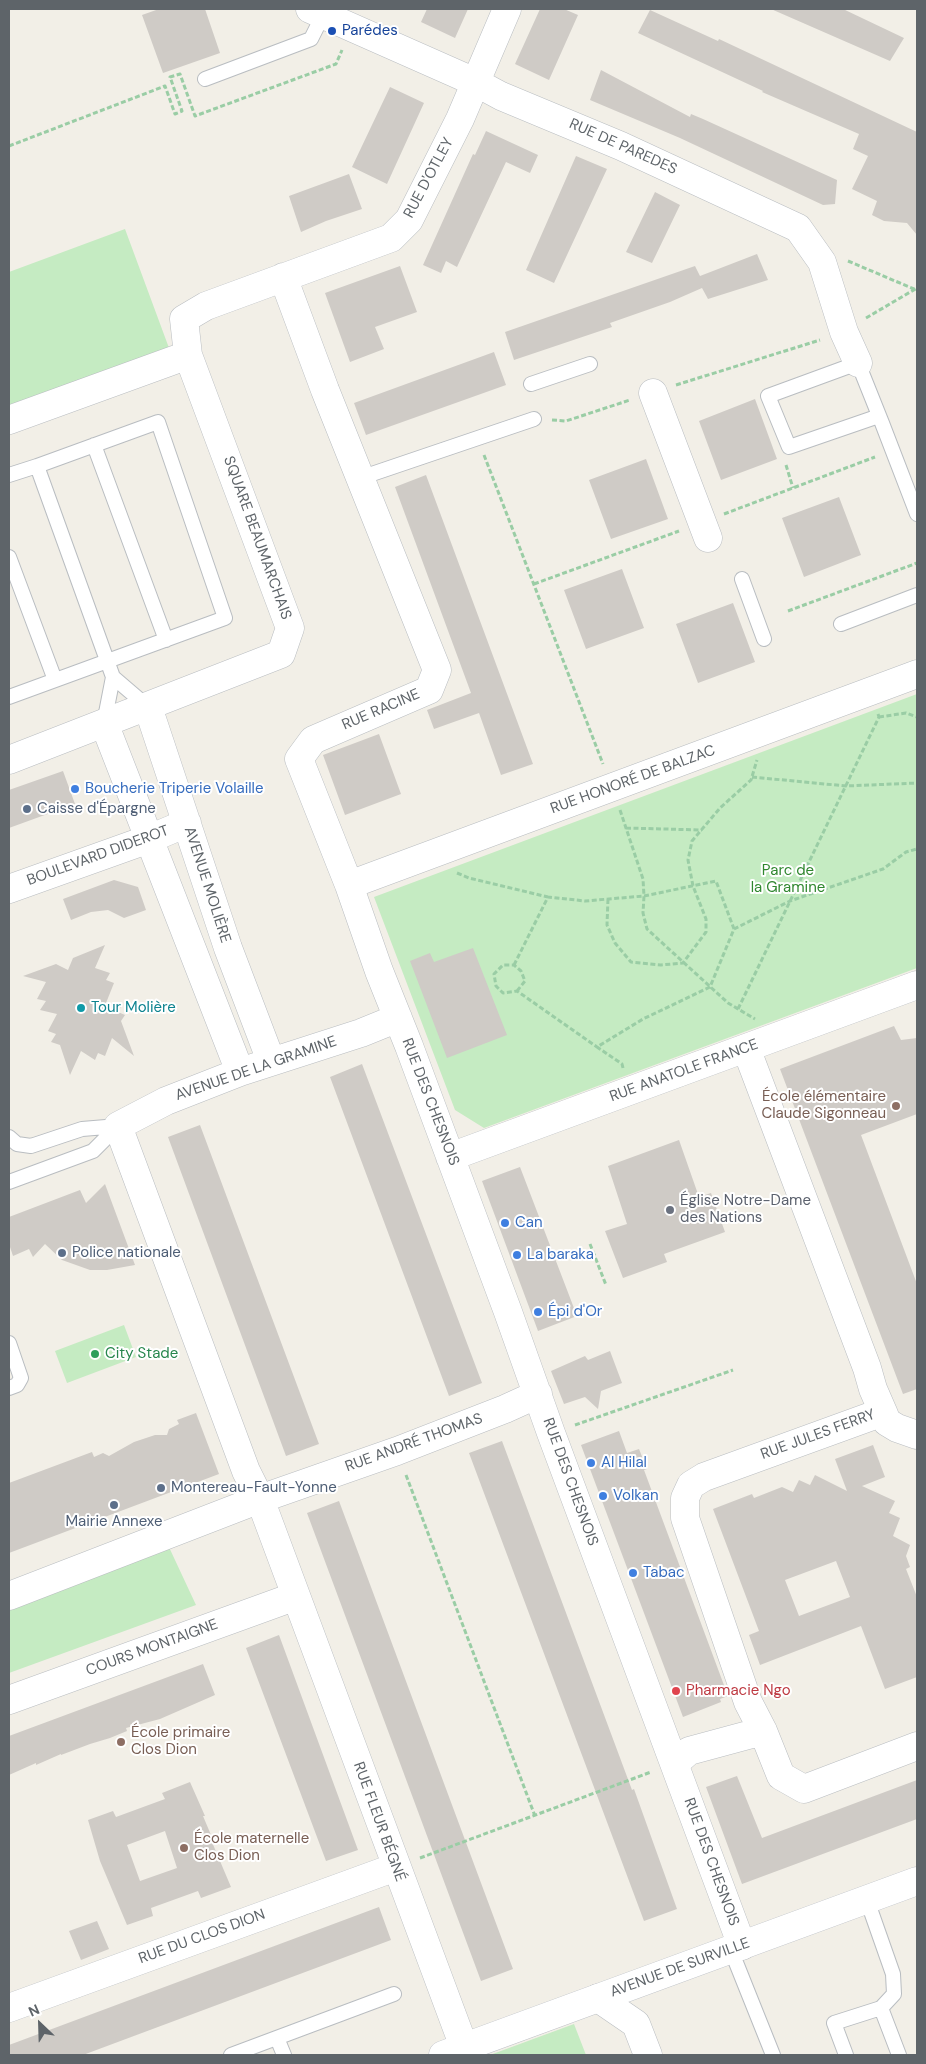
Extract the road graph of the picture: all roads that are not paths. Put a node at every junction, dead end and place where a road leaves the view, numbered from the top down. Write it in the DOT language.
graph roads {
  1 [pos="507,9"];
  2 [pos="316,12"];
  3 [pos="205,79"];
  4 [pos="475,82"];
  5 [pos="283,277"];
  6 [pos="184,319"];
  7 [pos="188,355"];
  8 [pos="858,363"];
  9 [pos="590,364"];
  10 [pos="531,384"];
  11 [pos="654,392"];
  12 [pos="879,416"];
  13 [pos="534,419"];
  14 [pos="9,420"];
  15 [pos="94,445"];
  16 [pos="37,466"];
  17 [pos="9,475"];
  18 [pos="360,478"];
  19 [pos="917,514"];
  20 [pos="708,538"];
  21 [pos="9,557"];
  22 [pos="742,579"];
  23 [pos="917,595"];
  24 [pos="841,624"];
  25 [pos="764,639"];
  26 [pos="166,640"];
  27 [pos="108,662"];
  28 [pos="917,674"];
  29 [pos="113,677"];
  30 [pos="55,680"];
  31 [pos="9,697"];
  32 [pos="148,707"];
  33 [pos="104,723"];
  34 [pos="9,760"];
  35 [pos="187,823"];
  36 [pos="149,839"];
  37 [pos="349,885"];
  38 [pos="9,889"];
  39 [pos="917,985"];
  40 [pos="398,1018"];
  41 [pos="758,1044"];
  42 [pos="271,1061"];
  43 [pos="240,1072"];
  44 [pos="118,1126"];
  45 [pos="9,1137"];
  46 [pos="450,1157"];
  47 [pos="9,1182"];
  48 [pos="9,1344"];
  49 [pos="9,1388"];
  50 [pos="538,1394"];
  51 [pos="883,1412"];
  52 [pos="917,1435"];
  53 [pos="260,1499"];
  54 [pos="9,1596"];
  55 [pos="296,1596"];
  56 [pos="9,1700"];
  57 [pos="763,1731"];
  58 [pos="917,1746"];
  59 [pos="675,1763"];
  60 [pos="396,1866"];
  61 [pos="917,1881"];
  62 [pos="867,1900"];
  63 [pos="736,1948"];
  64 [pos="394,1994"];
  65 [pos="598,1998"];
  66 [pos="9,2008"];
  67 [pos="881,2008"];
  68 [pos="278,2038"];
  69 [pos="470,2049"];
  70 [pos="231,2055"];
  71 [pos="284,2055"];
  72 [pos="648,2055"];
  73 [pos="772,2055"];
  74 [pos="846,2055"];
  75 [pos="899,2055"];
  1 -- 4 [label="street, RUE D'OTLEY"];
  2 -- 3 [label="lane"];
  2 -- 4 [label="street, RUE DE PAREDES"];
  4 -- 5 [label="street, RUE D'OTLEY"];
  4 -- 8 [label="street, RUE DE PAREDES"];
  5 -- 6 [label="street, RUE D'OTLEY"];
  5 -- 18 [label="street, RUE RACINE"];
  6 -- 7 [label="street, SQUARE BEAUMARCHAIS"];
  7 -- 14 [label="street"];
  7 -- 32 [label="street, SQUARE BEAUMARCHAIS"];
  8 -- 12 [label="lane"];
  8 -- 12 [label="lane"];
  9 -- 10 [label="lane"];
  11 -- 20 [label="street"];
  12 -- 19 [label="lane"];
  13 -- 18 [label="lane"];
  15 -- 16 [label="lane"];
  15 -- 26 [label="lane"];
  15 -- 26 [label="lane"];
  16 -- 17 [label="lane"];
  16 -- 27 [label="lane"];
  18 -- 37 [label="street, RUE RACINE"];
  21 -- 30 [label="lane"];
  22 -- 25 [label="lane"];
  23 -- 24 [label="lane"];
  26 -- 27 [label="lane"];
  27 -- 29 [label="lane"];
  27 -- 30 [label="lane"];
  28 -- 37 [label="street, RUE HONORÉ DE BALZAC"];
  29 -- 32 [label="lane"];
  29 -- 33 [label="lane"];
  30 -- 31 [label="lane"];
  32 -- 33 [label="street, SQUARE BEAUMARCHAIS"];
  32 -- 35 [label="street, AVENUE MOLIÈRE"];
  33 -- 34 [label="street, SQUARE BEAUMARCHAIS"];
  33 -- 36 [label="street"];
  35 -- 36 [label="street, BOULEVARD DIDEROT"];
  35 -- 42 [label="street, AVENUE MOLIÈRE"];
  36 -- 38 [label="street, BOULEVARD DIDEROT"];
  36 -- 43 [label="street"];
  37 -- 40 [label="street, RUE RACINE"];
  39 -- 41 [label="street, RUE ANATOLE FRANCE"];
  40 -- 42 [label="street, AVENUE DE LA GRAMINE"];
  40 -- 46 [label="street, RUE DES CHESNOIS"];
  41 -- 46 [label="street, RUE ANATOLE FRANCE"];
  41 -- 51 [label="street, RUE JULES FERRY"];
  42 -- 43 [label="street, AVENUE DE LA GRAMINE"];
  43 -- 44 [label="street, AVENUE DE LA GRAMINE"];
  44 -- 45 [label="lane"];
  44 -- 47 [label="lane"];
  44 -- 53 [label="street, RUE FLEUR BÉGNÉ"];
  46 -- 50 [label="street, RUE DES CHESNOIS"];
  48 -- 49 [label="lane"];
  50 -- 53 [label="street, RUE ANDRÉ THOMAS"];
  50 -- 59 [label="street, RUE DES CHESNOIS"];
  51 -- 52 [label="street"];
  51 -- 57 [label="street, RUE JULES FERRY"];
  53 -- 54 [label="street, RUE ANDRÉ THOMAS"];
  53 -- 55 [label="street, RUE FLEUR BÉGNÉ"];
  55 -- 56 [label="street, COURS MONTAIGNE"];
  55 -- 60 [label="street, RUE FLEUR BÉGNÉ"];
  57 -- 58 [label="street, RUE JULES FERRY"];
  57 -- 59 [label="street"];
  59 -- 63 [label="street, RUE DES CHESNOIS"];
  60 -- 66 [label="street, RUE DU CLOS DION"];
  60 -- 69 [label="street, RUE FLEUR BÉGNÉ"];
  61 -- 62 [label="street, AVENUE DE SURVILLE"];
  62 -- 63 [label="street, AVENUE DE SURVILLE"];
  62 -- 67 [label="lane"];
  63 -- 65 [label="street, AVENUE DE SURVILLE"];
  63 -- 73 [label="lane"];
  64 -- 68 [label="lane"];
  65 -- 69 [label="street, AVENUE DE SURVILLE"];
  65 -- 72 [label="street"];
  67 -- 74 [label="lane"];
  67 -- 75 [label="lane"];
  68 -- 70 [label="lane"];
  68 -- 71 [label="lane"];
}
